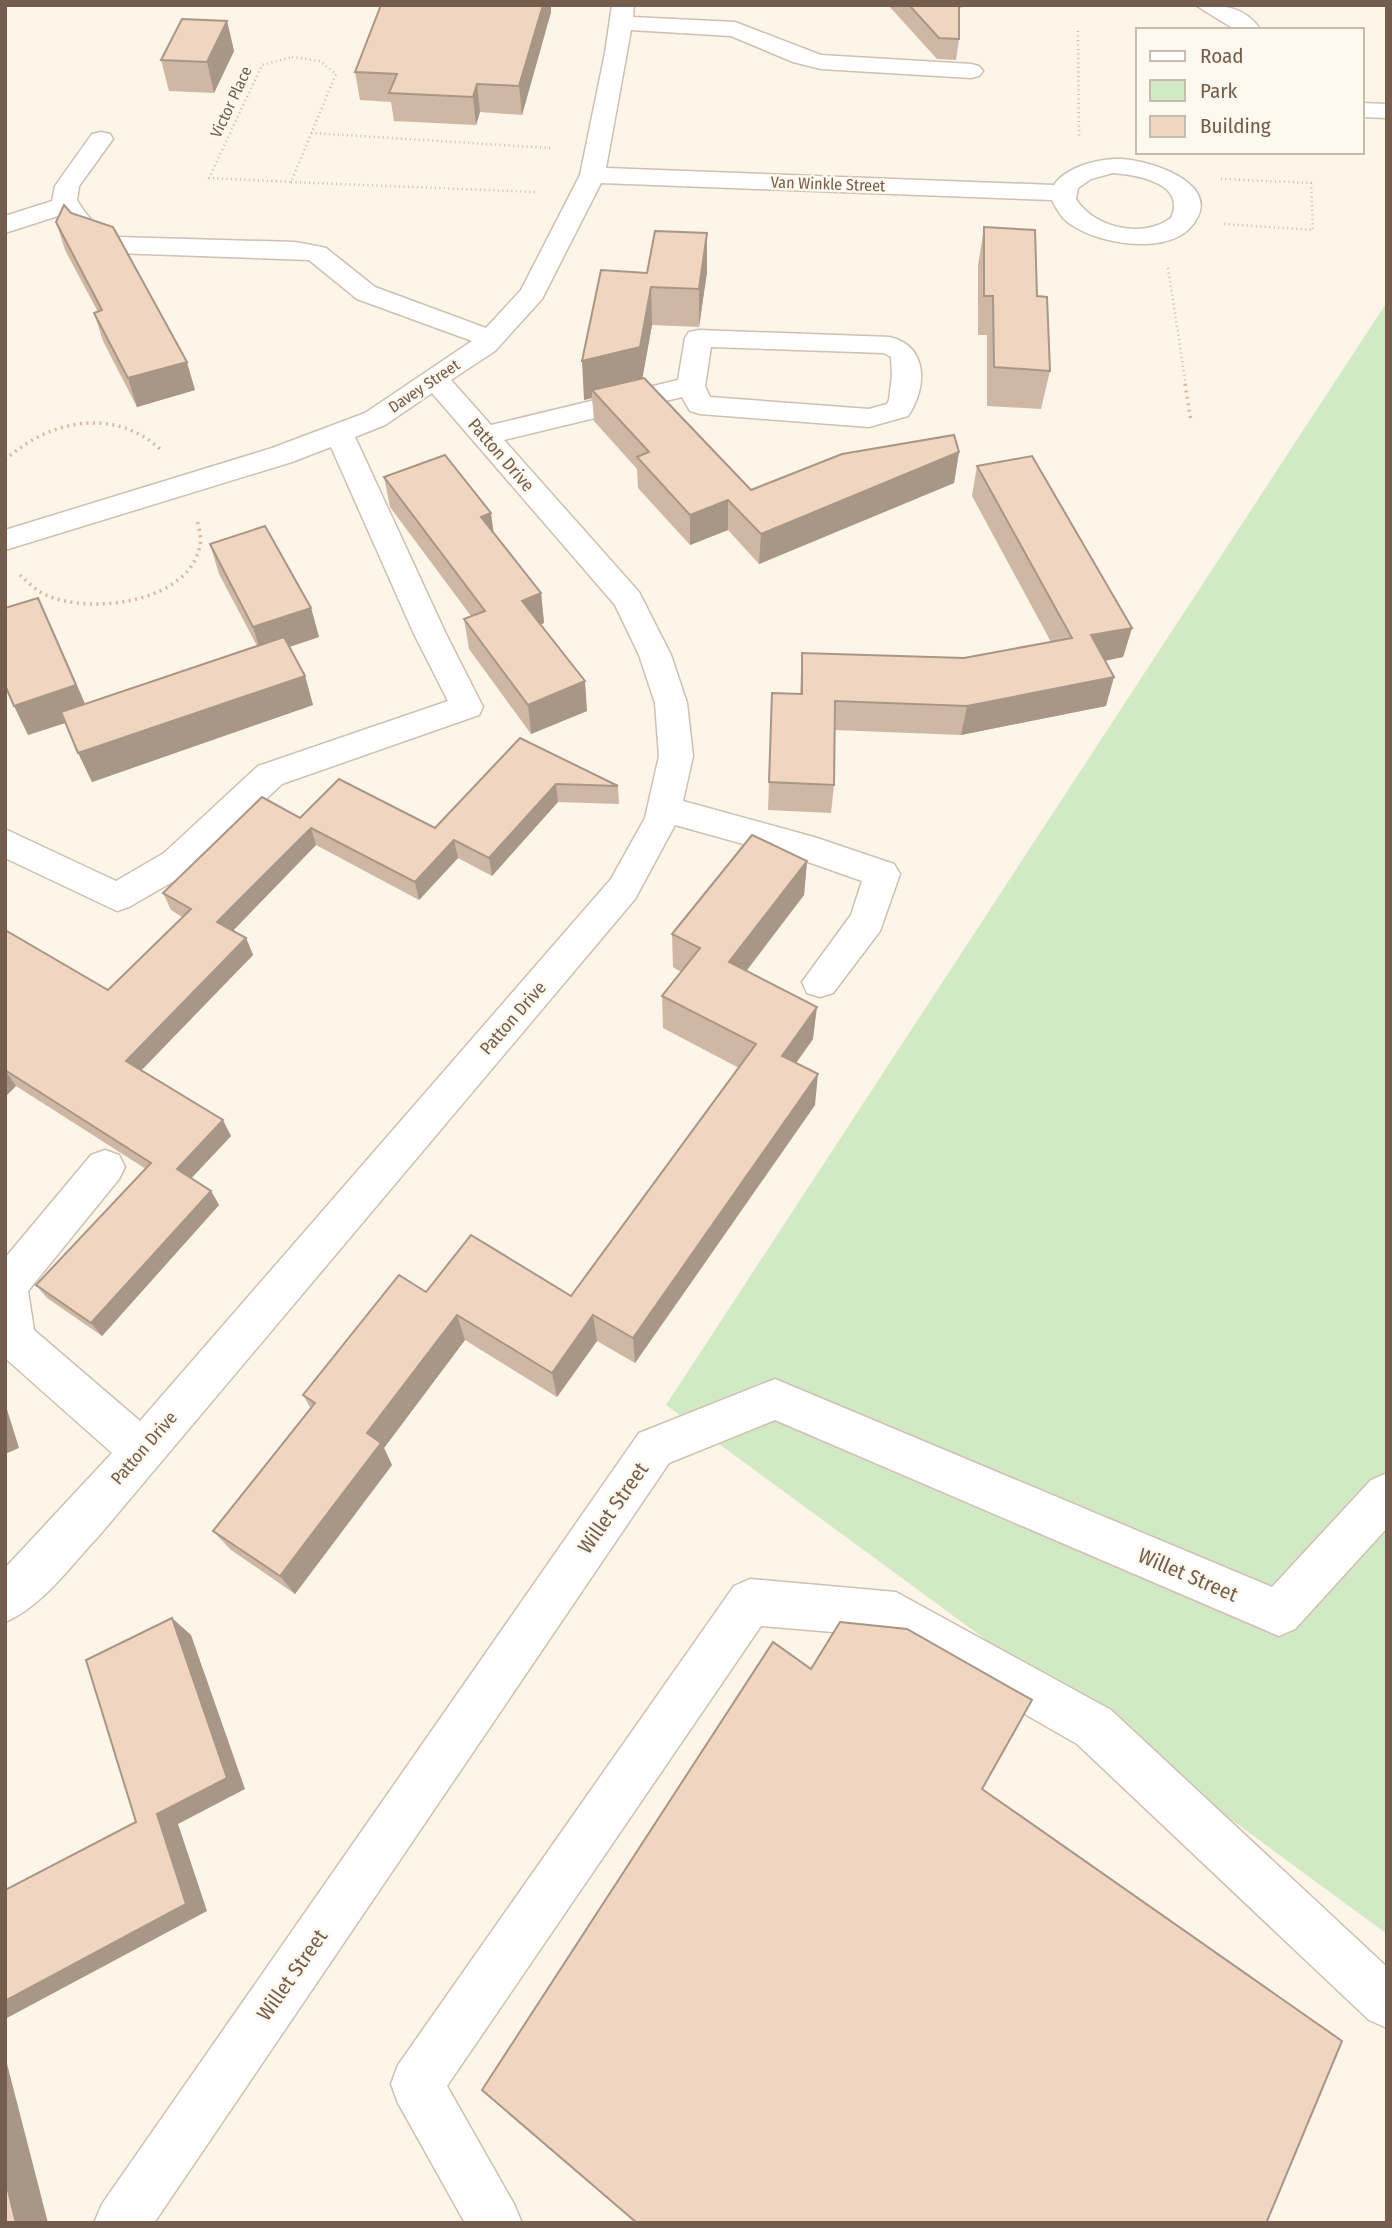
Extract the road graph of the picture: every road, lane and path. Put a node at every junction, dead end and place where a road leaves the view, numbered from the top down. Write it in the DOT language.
graph roads {
  1 [pos="1207,5"];
  2 [pos="622,14"];
  3 [pos="1247,28"];
  4 [pos="1078,31"];
  5 [pos="971,71"];
  6 [pos="1364,110"];
  7 [pos="1387,111"];
  8 [pos="311,133"];
  9 [pos="101,139"];
  10 [pos="1079,141"];
  11 [pos="551,148"];
  12 [pos="592,175"];
  13 [pos="1218,178"];
  14 [pos="291,182"];
  15 [pos="536,192"];
  16 [pos="1063,193"];
  17 [pos="67,204"];
  18 [pos="1216,223"];
  19 [pos="5,225"];
  20 [pos="1168,263"];
  21 [pos="491,339"];
  22 [pos="435,379"];
  23 [pos="691,386"];
  24 [pos="1191,421"];
  25 [pos="339,433"];
  26 [pos="484,436"];
  27 [pos="166,457"];
  28 [pos="5,460"];
  29 [pos="195,514"];
  30 [pos="5,540"];
  31 [pos="17,570"];
  32 [pos="664,809"];
  33 [pos="5,842"];
  34 [pos="821,982"];
  35 [pos="105,1167"];
  36 [pos="142,1451"];
  37 [pos="1387,1495"];
  38 [pos="5,1599"];
  39 [pos="1387,2002"];
  40 [pos="121,2223"];
  41 [pos="495,2223"];
  1 -- 3 [label="street"];
  2 -- 5 [label="street"];
  2 -- 12 [label="street, Davey Street"];
  4 -- 10 [label="path"];
  6 -- 7 [label="street"];
  8 -- 11 [label="path"];
  8 -- 14 [label="path, Victor Place"];
  8 -- 14 [label="path, Victor Place"];
  9 -- 17 [label="street"];
  12 -- 16 [label="street, Van Winkle Street"];
  12 -- 21 [label="street, Davey Street"];
  13 -- 18 [label="path"];
  14 -- 15 [label="path, Victor Place"];
  17 -- 19 [label="street"];
  17 -- 21 [label="street"];
  20 -- 24 [label="path"];
  21 -- 22 [label="street, Davey Street"];
  22 -- 25 [label="street, Davey Street"];
  22 -- 26 [label="street, Patton Drive"];
  23 -- 23 [label="street"];
  23 -- 26 [label="street"];
  25 -- 30 [label="street, Davey Street"];
  25 -- 33 [label="street"];
  26 -- 32 [label="street, Patton Drive"];
  27 -- 28 [label="path"];
  29 -- 31 [label="path"];
  32 -- 34 [label="street"];
  32 -- 36 [label="street, Patton Drive"];
  35 -- 36 [label="street"];
  36 -- 38 [label="street, Patton Drive"];
  37 -- 40 [label="street, Willet Street"];
  39 -- 41 [label="street"];
}
